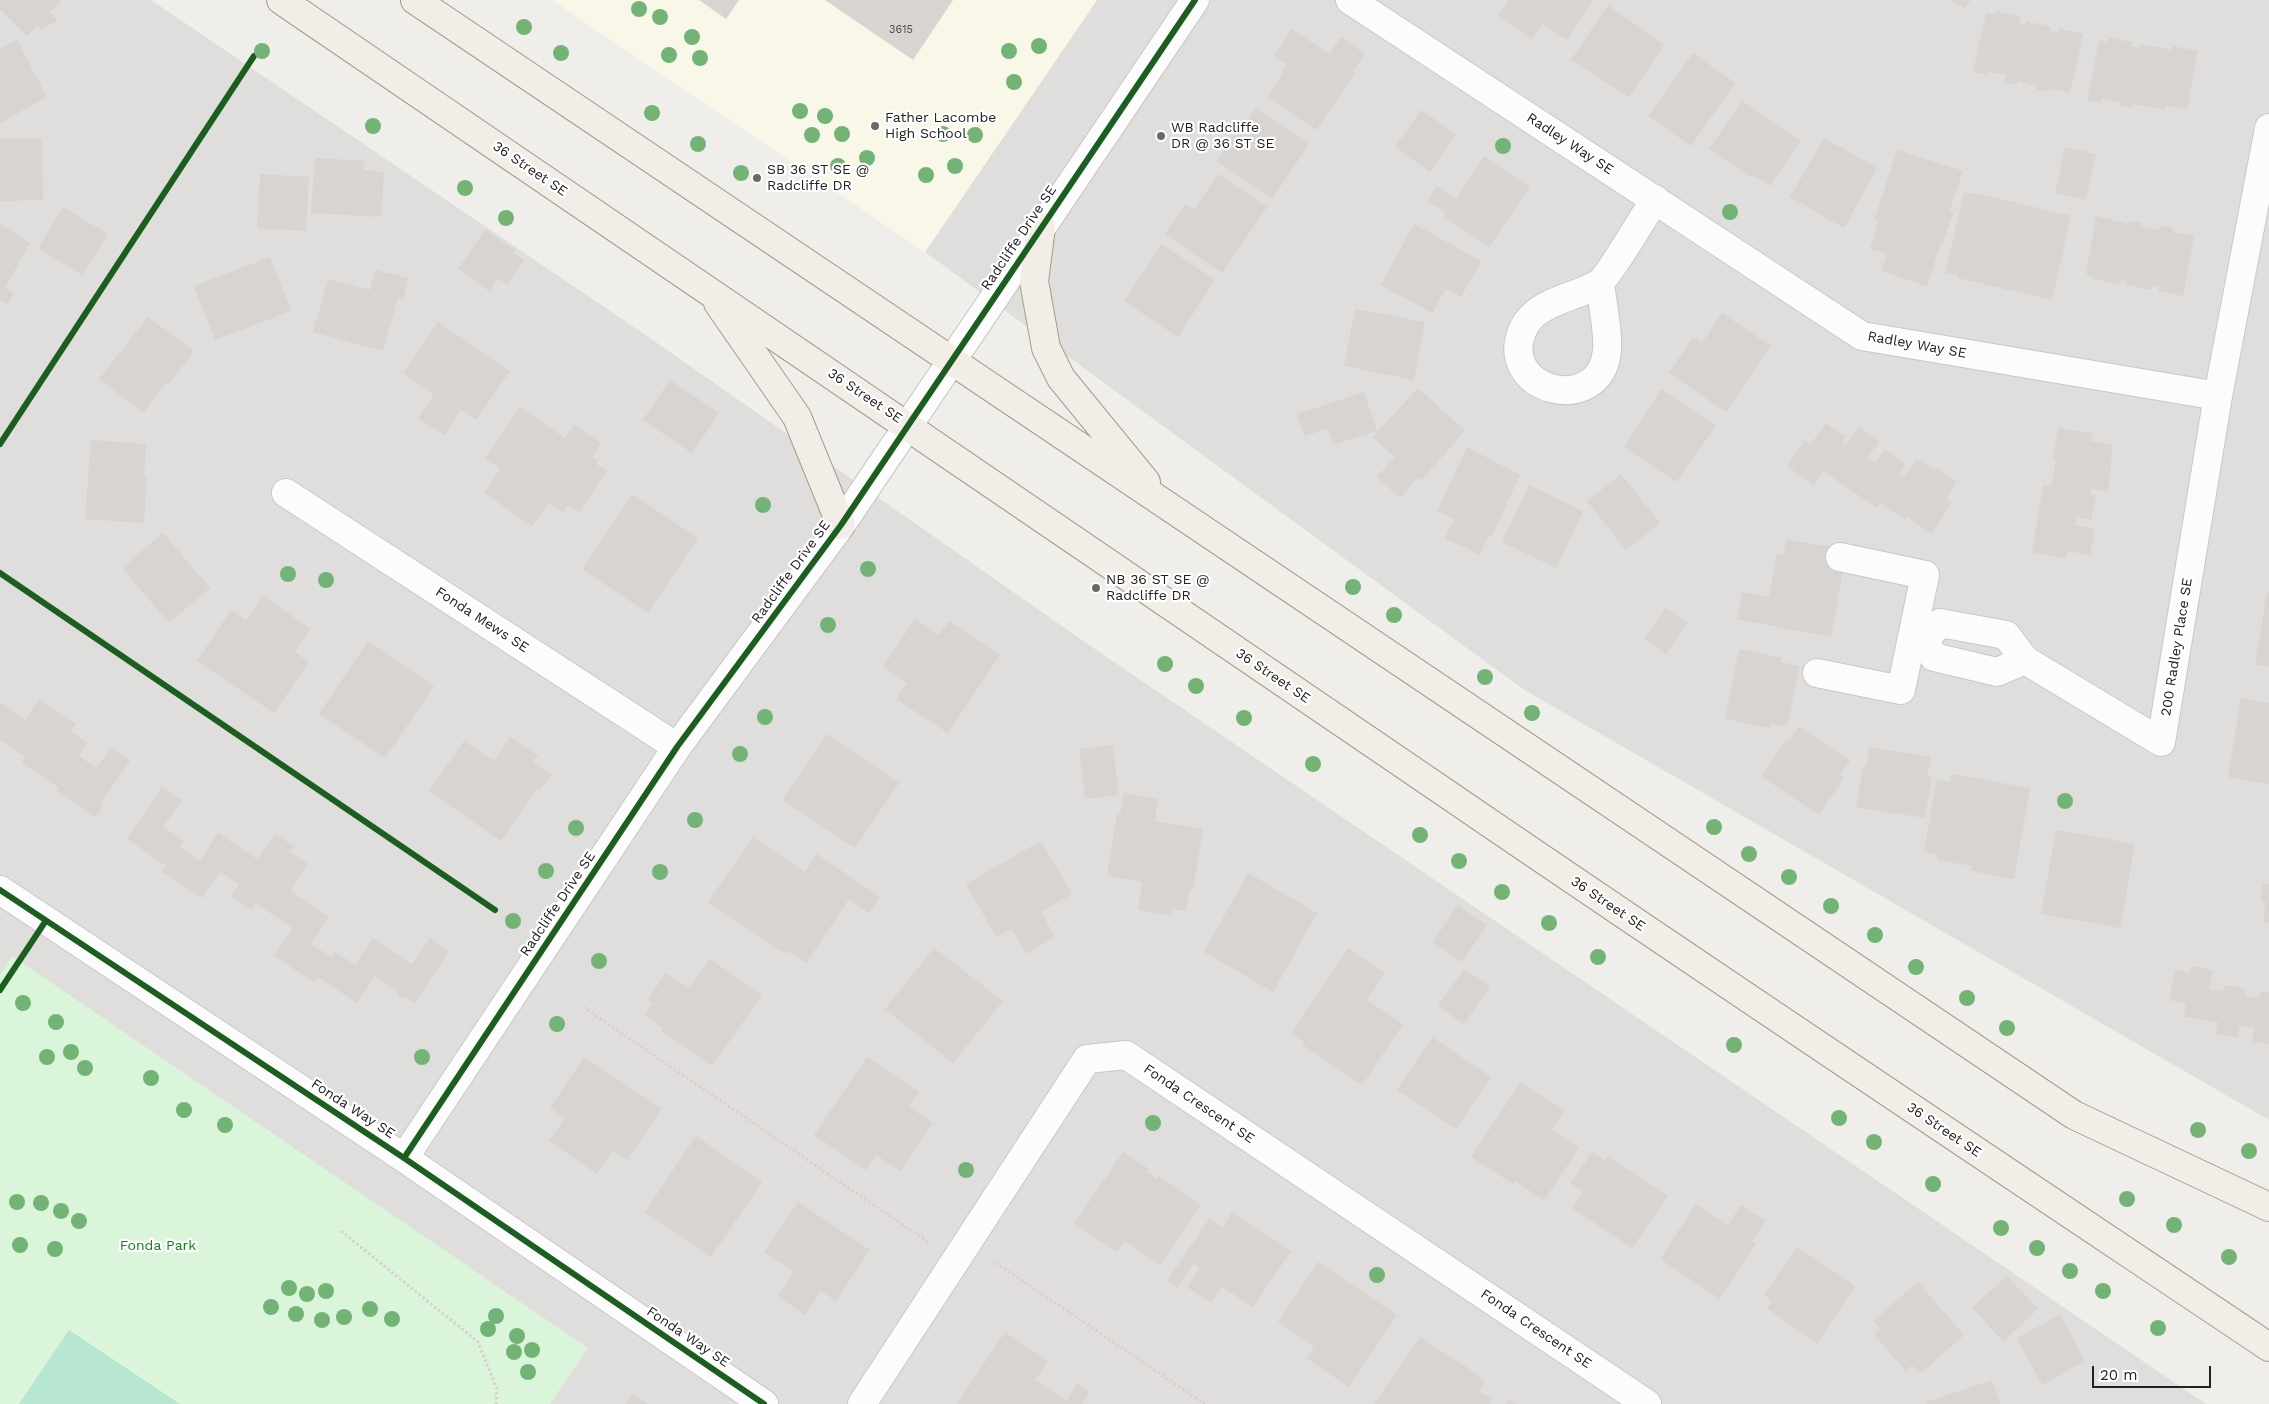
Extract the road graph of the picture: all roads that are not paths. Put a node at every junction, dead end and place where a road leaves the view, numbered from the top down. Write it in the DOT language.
graph roads {
  1 [pos="281,0"];
  2 [pos="415,0"];
  3 [pos="1195,0"];
  4 [pos="1350,0"];
  5 [pos="2269,128"];
  6 [pos="1655,199"];
  7 [pos="1041,227"];
  8 [pos="1600,283"];
  9 [pos="709,290"];
  10 [pos="950,361"];
  11 [pos="2218,396"];
  12 [pos="907,425"];
  13 [pos="286,494"];
  14 [pos="1164,505"];
  15 [pos="841,525"];
  16 [pos="1840,557"];
  17 [pos="1918,640"];
  18 [pos="2025,660"];
  19 [pos="1817,673"];
  20 [pos="677,747"];
  21 [pos="0,890"];
  22 [pos="404,1158"];
  23 [pos="2269,1208"];
  24 [pos="2269,1347"];
  25 [pos="764,1404"];
  26 [pos="862,1404"];
  27 [pos="1647,1404"];
  1 -- 9 [label="main road, 36 Street SE"];
  2 -- 10 [label="main road"];
  3 -- 7 [label="street, Radcliffe Drive SE"];
  4 -- 6 [label="street, Radley Way SE"];
  5 -- 11 [label="street"];
  6 -- 8 [label="street"];
  6 -- 11 [label="street, Radley Way SE"];
  7 -- 10 [label="street, Radcliffe Drive SE"];
  7 -- 14 [label="main road"];
  9 -- 12 [label="main road, 36 Street SE"];
  9 -- 15 [label="main road"];
  10 -- 12 [label="street, Radcliffe Drive SE"];
  10 -- 14 [label="main road"];
  11 -- 18 [label="street, 200 Radley Place SE"];
  12 -- 15 [label="street, Radcliffe Drive SE"];
  12 -- 24 [label="main road, 36 Street SE"];
  13 -- 20 [label="street, Fonda Mews SE"];
  14 -- 23 [label="main road"];
  15 -- 20 [label="street, Radcliffe Drive SE"];
  16 -- 17 [label="street"];
  17 -- 18 [label="street"];
  17 -- 18 [label="street, 200 Radley Place SE"];
  17 -- 19 [label="street"];
  20 -- 22 [label="street, Radcliffe Drive SE"];
  21 -- 22 [label="street, Fonda Way SE"];
  22 -- 25 [label="street, Fonda Way SE"];
  26 -- 27 [label="street, Fonda Crescent SE"];
}
